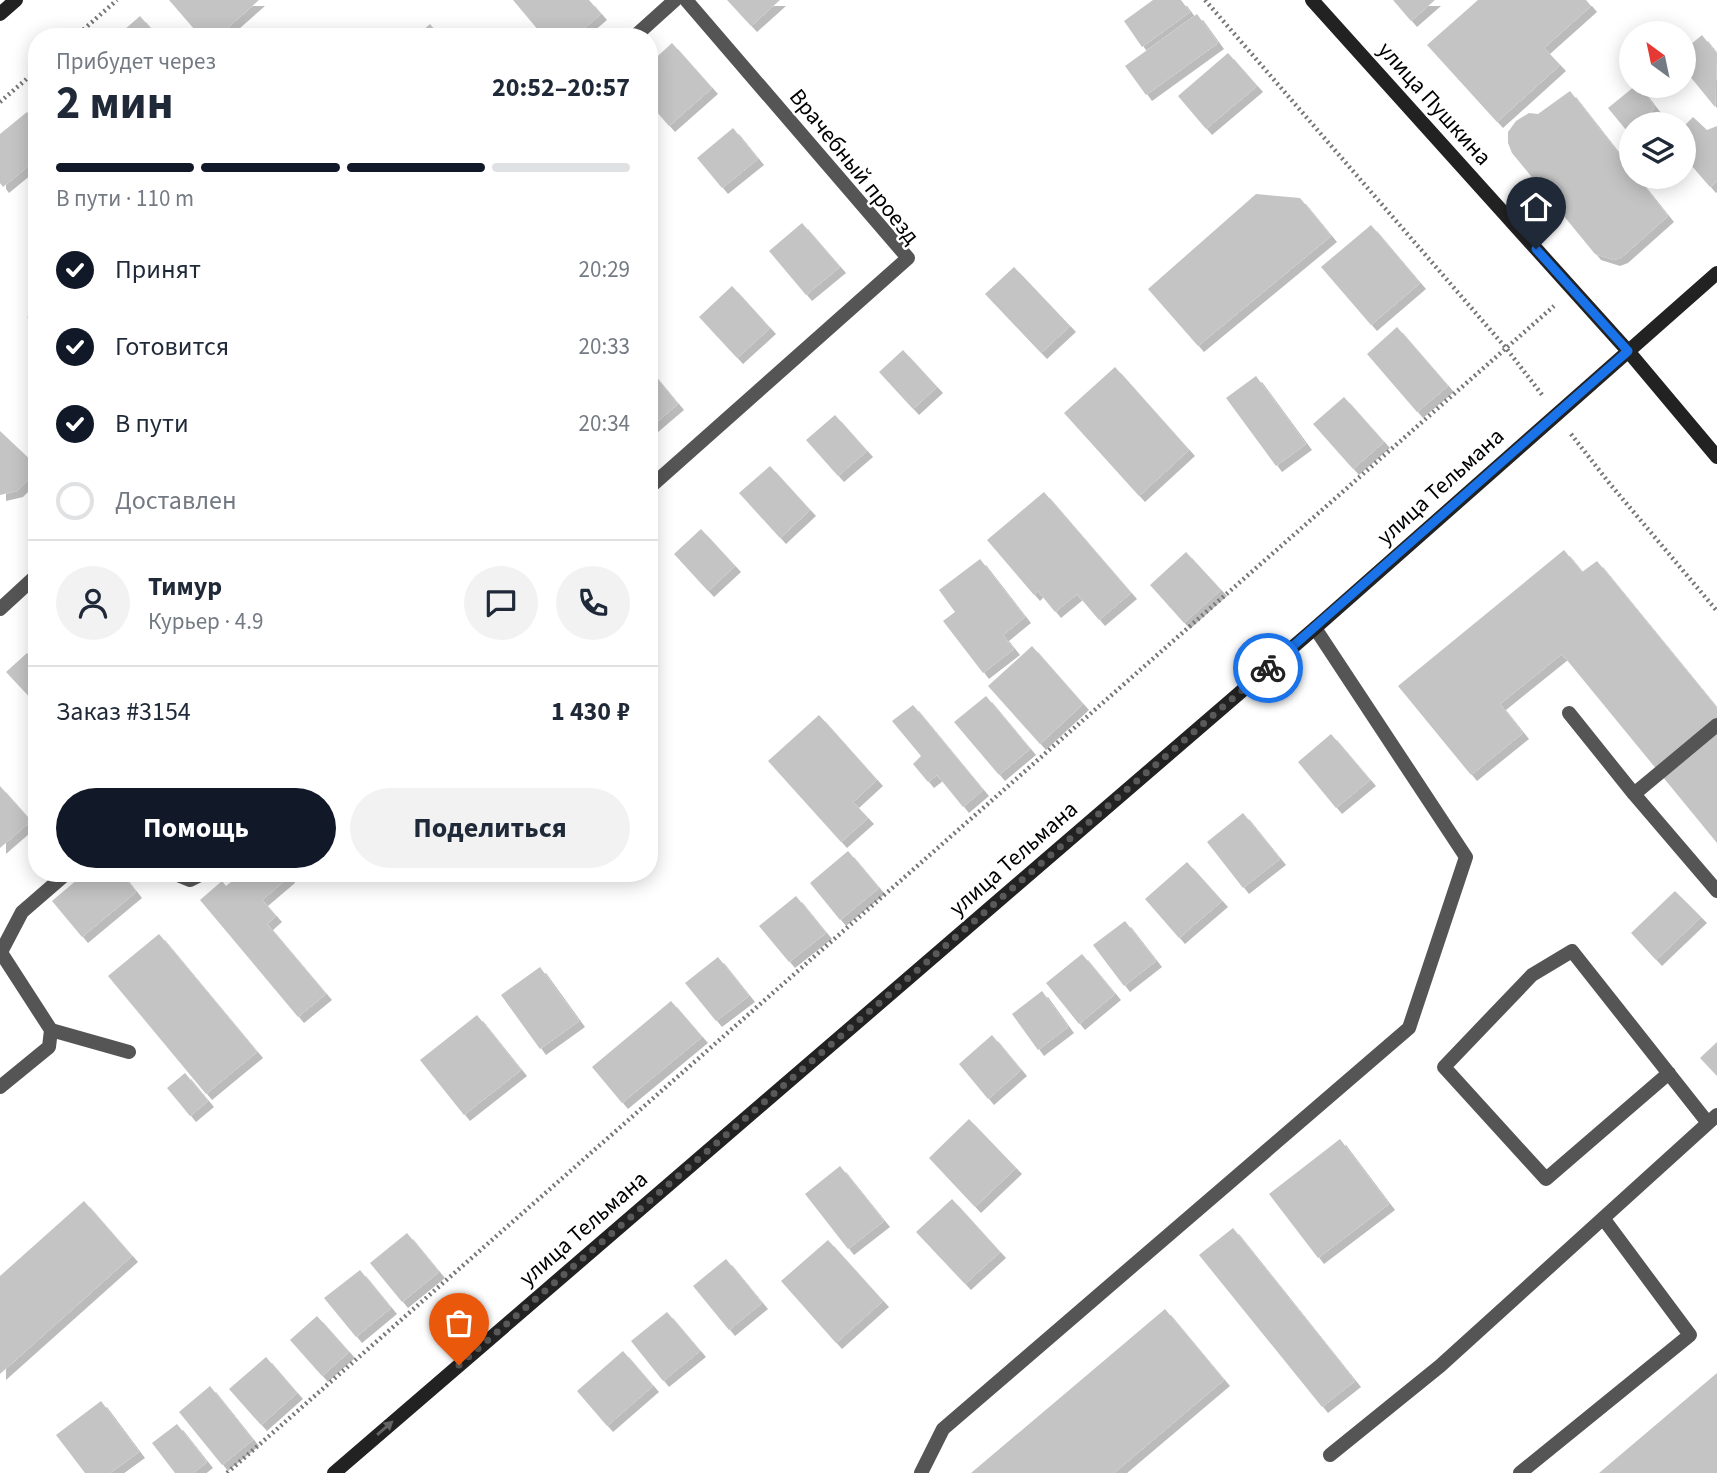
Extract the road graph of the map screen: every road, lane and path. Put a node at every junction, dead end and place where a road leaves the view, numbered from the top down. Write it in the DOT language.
graph roads {
  1 [pos="16,0"];
  2 [pos="117,0"];
  3 [pos="675,0"];
  4 [pos="686,0"];
  5 [pos="1205,0"];
  6 [pos="1312,0"];
  7 [pos="0,14"];
  8 [pos="85,28"];
  9 [pos="644,28"];
  10 [pos="28,78"];
  11 [pos="0,102"];
  12 [pos="1717,272"];
  13 [pos="1573,290"];
  14 [pos="1506,348"];
  15 [pos="1628,351"];
  16 [pos="1556,414"];
  17 [pos="1717,457"];
  18 [pos="658,480"];
  19 [pos="28,583"];
  20 [pos="0,609"];
  21 [pos="1717,611"];
  22 [pos="1315,628"];
  23 [pos="1569,713"];
  24 [pos="1717,725"];
  25 [pos="1634,794"];
  26 [pos="57,882"];
  27 [pos="1717,891"];
  28 [pos="0,951"];
  29 [pos="51,1030"];
  30 [pos="129,1052"];
  31 [pos="1668,1073"];
  32 [pos="0,1087"];
  33 [pos="1712,1119"];
  34 [pos="1603,1218"];
  35 [pos="1330,1455"];
  36 [pos="228,1473"];
  37 [pos="334,1473"];
  38 [pos="921,1473"];
  39 [pos="1520,1473"];
  1 -- 7 [label="street"];
  2 -- 8 [label="path"];
  3 -- 9 [label="street"];
  4 -- 18 [label="street, Врачебный проезд"];
  5 -- 14 [label="path"];
  6 -- 13 [label="street, улица Пушкина"];
  10 -- 11 [label="path"];
  12 -- 15 [label="street, улица Тельмана"];
  13 -- 14 [label="path"];
  13 -- 15 [label="street, улица Пушкина"];
  14 -- 16 [label="path"];
  14 -- 36 [label="path"];
  15 -- 16 [label="street, улица Тельмана"];
  15 -- 17 [label="street, улица Пушкина"];
  16 -- 21 [label="path"];
  16 -- 22 [label="street, улица Тельмана"];
  19 -- 20 [label="street"];
  37 -- 22 [label="street, улица Тельмана, one-way"];
  22 -- 38 [label="street"];
  23 -- 25 [label="street"];
  24 -- 25 [label="street"];
  25 -- 27 [label="street"];
  26 -- 28 [label="street"];
  28 -- 29 [label="street"];
  29 -- 30 [label="street"];
  29 -- 32 [label="street"];
  31 -- 31 [label="street"];
  31 -- 33 [label="street"];
  33 -- 34 [label="street"];
  34 -- 35 [label="street"];
  34 -- 39 [label="street"];
}
